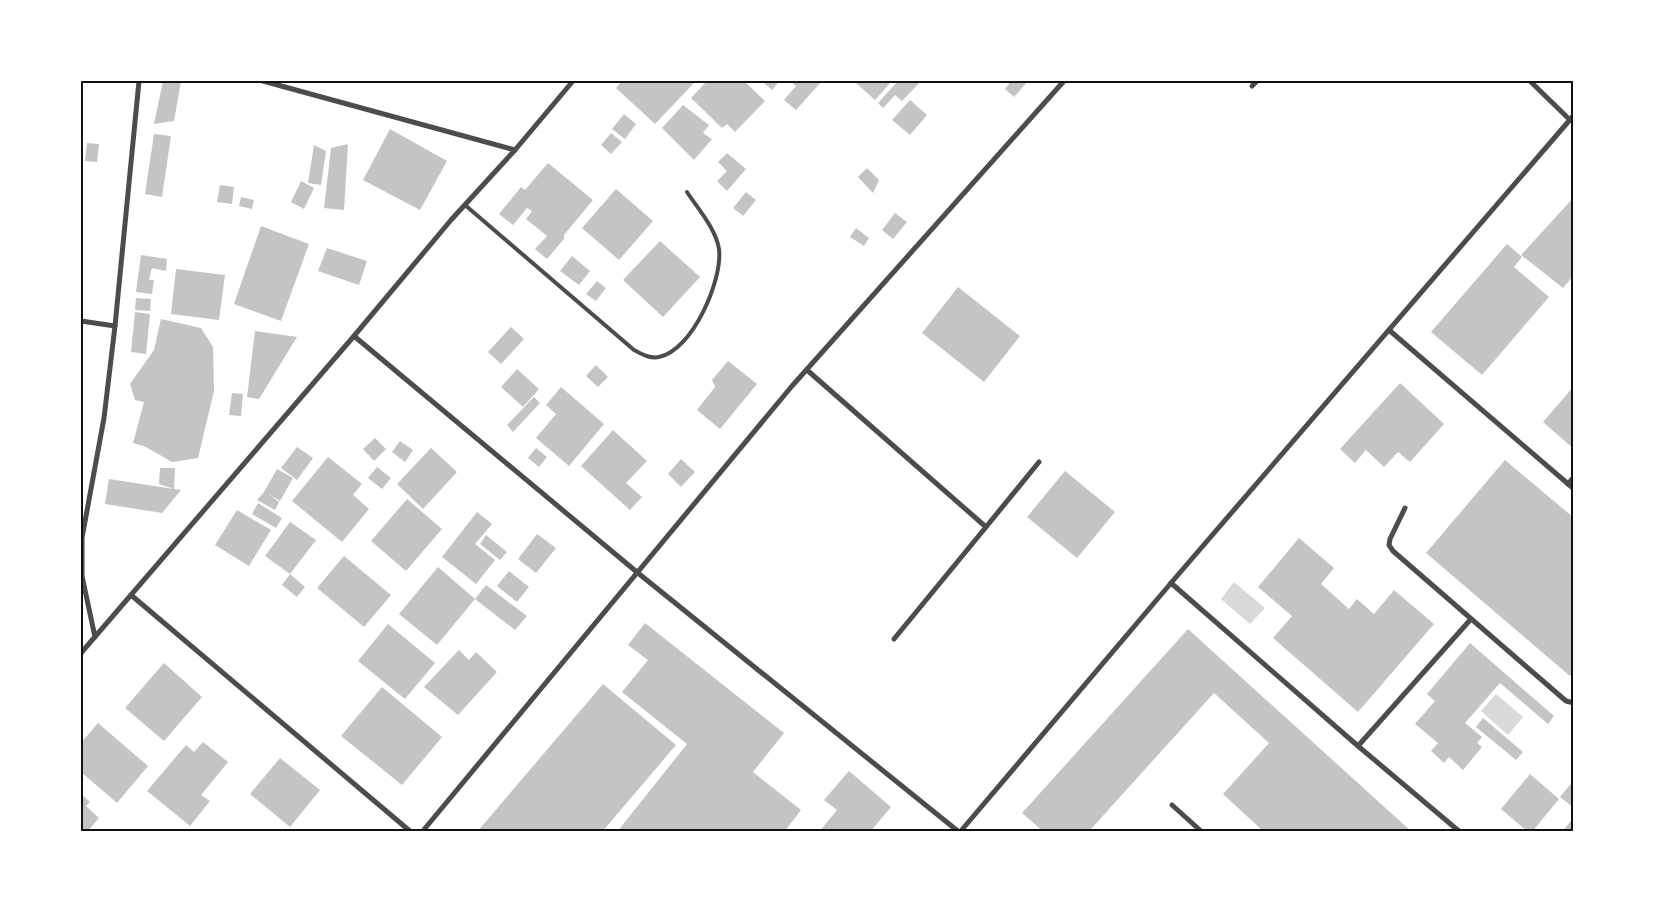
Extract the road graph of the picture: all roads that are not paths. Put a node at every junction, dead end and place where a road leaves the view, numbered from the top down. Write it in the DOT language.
graph roads {
  1 [pos="139,81"];
  2 [pos="263,81"];
  3 [pos="573,81"];
  4 [pos="1064,81"];
  5 [pos="1257,81"];
  6 [pos="1530,81"];
  7 [pos="1252,86"];
  8 [pos="1572,118"];
  9 [pos="515,150"];
  10 [pos="687,192"];
  11 [pos="465,205"];
  12 [pos="81,321"];
  13 [pos="115,326"];
  14 [pos="1389,330"];
  15 [pos="354,336"];
  16 [pos="806,370"];
  17 [pos="1039,462"];
  18 [pos="1574,477"];
  19 [pos="1568,484"];
  20 [pos="1574,489"];
  21 [pos="1405,508"];
  22 [pos="986,527"];
  23 [pos="638,573"];
  24 [pos="1171,583"];
  25 [pos="131,595"];
  26 [pos="1471,619"];
  27 [pos="95,637"];
  28 [pos="894,639"];
  29 [pos="81,653"];
  30 [pos="1574,703"];
  31 [pos="1358,746"];
  32 [pos="1172,805"];
  33 [pos="1457,831"];
  34 [pos="411,832"];
  35 [pos="422,832"];
  36 [pos="960,832"];
  37 [pos="1202,832"];
  1 -- 13 [label="street"];
  2 -- 9 [label="street"];
  3 -- 9 [label="street"];
  4 -- 16 [label="street"];
  5 -- 7 [label="street"];
  6 -- 8 [label="street"];
  8 -- 14 [label="street"];
  9 -- 11 [label="street"];
  10 -- 11 [label="lane"];
  11 -- 15 [label="street"];
  12 -- 13 [label="street"];
  13 -- 27 [label="street"];
  14 -- 19 [label="street"];
  14 -- 24 [label="street"];
  15 -- 23 [label="street"];
  15 -- 25 [label="street"];
  16 -- 22 [label="street"];
  16 -- 23 [label="street"];
  17 -- 22 [label="street"];
  18 -- 19 [label="street"];
  19 -- 20 [label="street"];
  21 -- 26 [label="street"];
  22 -- 28 [label="street"];
  23 -- 35 [label="street"];
  23 -- 36 [label="street"];
  24 -- 31 [label="street"];
  24 -- 36 [label="street"];
  25 -- 27 [label="street"];
  25 -- 34 [label="street"];
  26 -- 30 [label="street"];
  26 -- 31 [label="street"];
  27 -- 29 [label="street"];
  31 -- 33 [label="street"];
  32 -- 37 [label="street"];
}
